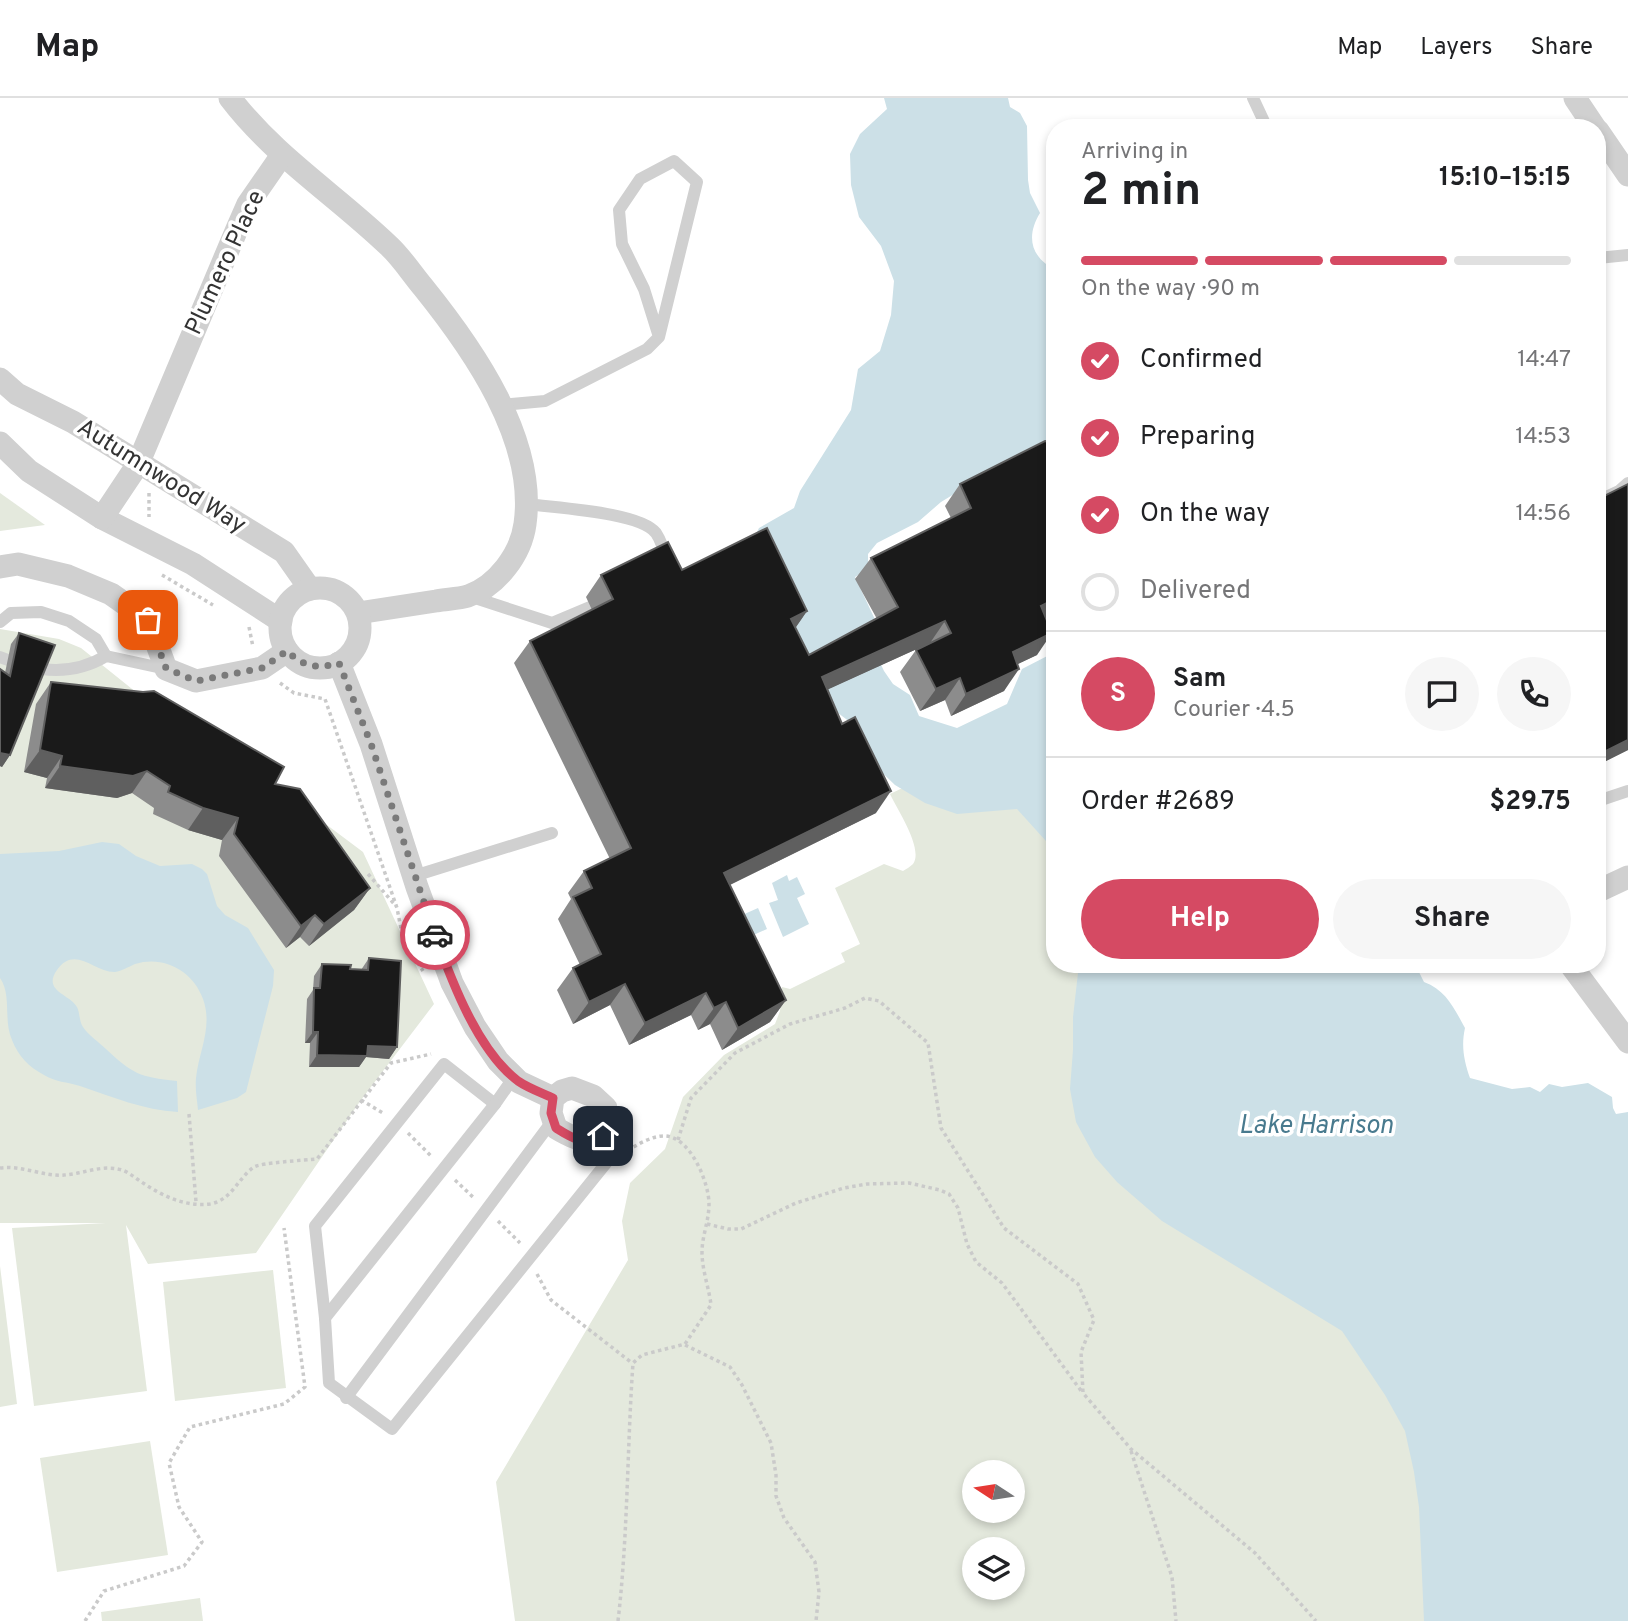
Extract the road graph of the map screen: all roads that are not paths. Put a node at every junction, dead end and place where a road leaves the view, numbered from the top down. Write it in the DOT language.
graph roads {
  1 [pos="230,98"];
  2 [pos="1254,98"];
  3 [pos="1575,98"];
  4 [pos="1263,119"];
  5 [pos="1589,119"];
  6 [pos="1606,143"];
  7 [pos="282,155"];
  8 [pos="1628,175"];
  9 [pos="1628,255"];
  10 [pos="1606,257"];
  11 [pos="659,337"];
  12 [pos="0,379"];
  13 [pos="501,405"];
  14 [pos="0,443"];
  15 [pos="138,464"];
  16 [pos="1628,482"];
  17 [pos="1606,497"];
  18 [pos="528,504"];
  19 [pos="102,517"];
  20 [pos="0,568"];
  21 [pos="657,573"];
  22 [pos="310,589"];
  23 [pos="468,595"];
  24 [pos="590,607"];
  25 [pos="358,613"];
  26 [pos="281,621"];
  27 [pos="0,622"];
  28 [pos="287,651"];
  29 [pos="106,656"];
  30 [pos="339,663"];
  31 [pos="166,668"];
  32 [pos="42,669"];
  33 [pos="1628,791"];
  34 [pos="1606,798"];
  35 [pos="552,833"];
  36 [pos="414,876"];
  37 [pos="1628,877"];
  38 [pos="1606,887"];
  39 [pos="1577,973"];
  40 [pos="1628,1042"];
  41 [pos="514,1077"];
  42 [pos="495,1104"];
  43 [pos="553,1109"];
  44 [pos="603,1136"];
  45 [pos="325,1318"];
  46 [pos="346,1398"];
  1 -- 7 [label="street"];
  2 -- 4 [label="lane"];
  3 -- 5 [label="street"];
  6 -- 8 [label="street"];
  7 -- 13 [label="street"];
  7 -- 15 [label="street, Plumero Place"];
  9 -- 10 [label="lane"];
  11 -- 11 [label="lane"];
  11 -- 13 [label="lane"];
  12 -- 15 [label="street, Autumnwood Way"];
  13 -- 18 [label="street"];
  14 -- 19 [label="street"];
  15 -- 19 [label="street, Plumero Place"];
  15 -- 22 [label="street, Autumnwood Way"];
  16 -- 17 [label="lane"];
  18 -- 21 [label="lane"];
  18 -- 23 [label="street"];
  19 -- 26 [label="street"];
  20 -- 31 [label="street"];
  22 -- 25 [label="street"];
  22 -- 26 [label="street"];
  23 -- 24 [label="lane"];
  23 -- 25 [label="street"];
  25 -- 30 [label="street"];
  26 -- 28 [label="street"];
  27 -- 29 [label="lane"];
  28 -- 30 [label="street"];
  28 -- 31 [label="street"];
  29 -- 31 [label="lane"];
  29 -- 32 [label="lane"];
  30 -- 36 [label="street"];
  33 -- 34 [label="lane"];
  35 -- 36 [label="lane"];
  36 -- 41 [label="street"];
  37 -- 38 [label="street"];
  39 -- 40 [label="street"];
  41 -- 42 [label="lane"];
  41 -- 43 [label="street"];
  42 -- 45 [label="lane"];
  42 -- 45 [label="lane"];
  43 -- 44 [label="street"];
  43 -- 44 [label="street"];
  43 -- 46 [label="lane"];
  44 -- 46 [label="lane"];
  45 -- 46 [label="lane"];
}
